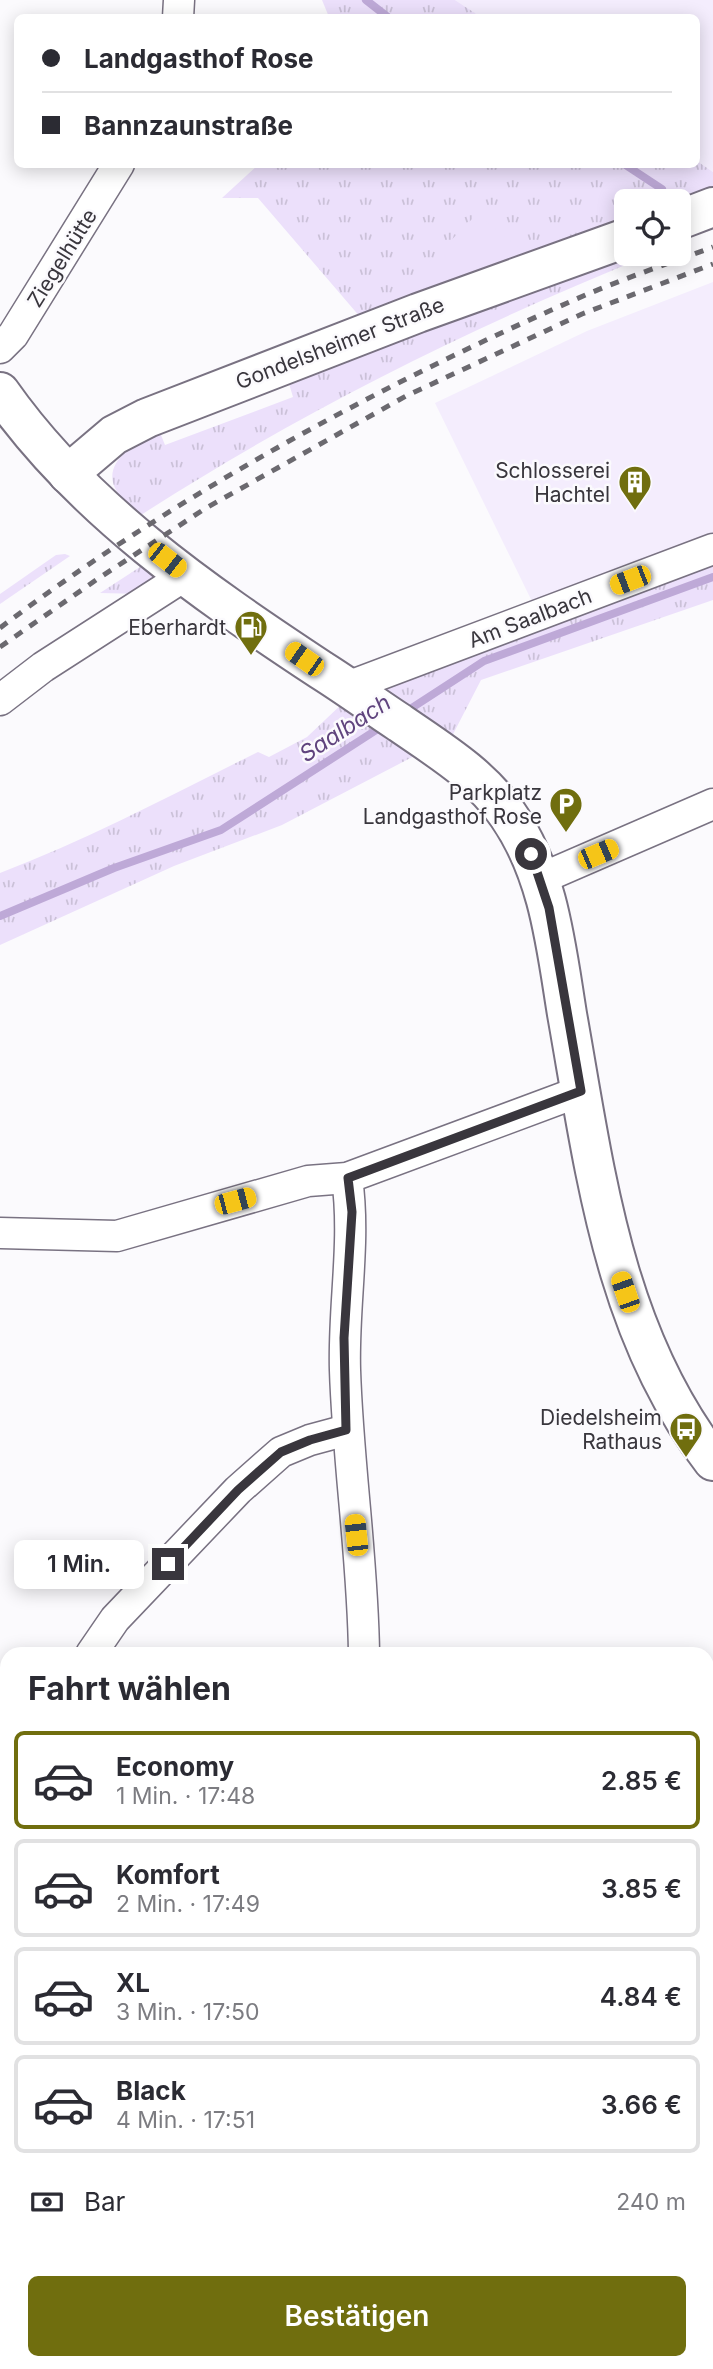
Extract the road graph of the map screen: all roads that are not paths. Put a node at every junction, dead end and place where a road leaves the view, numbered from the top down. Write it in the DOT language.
graph roads {
  1 [pos="117,168"];
  2 [pos="713,207"];
  3 [pos="691,215"];
  4 [pos="614,242"];
  5 [pos="0,348"];
  6 [pos="0,392"];
  7 [pos="68,474"];
  8 [pos="713,549"];
  9 [pos="186,575"];
  10 [pos="362,698"];
  11 [pos="0,700"];
  12 [pos="713,804"];
  13 [pos="540,879"];
  14 [pos="581,1091"];
  15 [pos="348,1178"];
  16 [pos="0,1233"];
  17 [pos="346,1430"];
  18 [pos="713,1461"];
  19 [pos="96,1647"];
  20 [pos="364,1647"];
  1 -- 5 [label="street, Ziegelhütte"];
  2 -- 3 [label="street"];
  4 -- 7 [label="street, Gondelsheimer Straße"];
  6 -- 7 [label="street"];
  7 -- 9 [label="street"];
  8 -- 10 [label="street, Am Saalbach"];
  9 -- 10 [label="street"];
  9 -- 11 [label="street"];
  10 -- 13 [label="street"];
  12 -- 13 [label="street"];
  13 -- 14 [label="street"];
  14 -- 15 [label="street"];
  14 -- 18 [label="street"];
  15 -- 16 [label="street"];
  15 -- 17 [label="street"];
  17 -- 19 [label="street"];
  17 -- 20 [label="street"];
}
